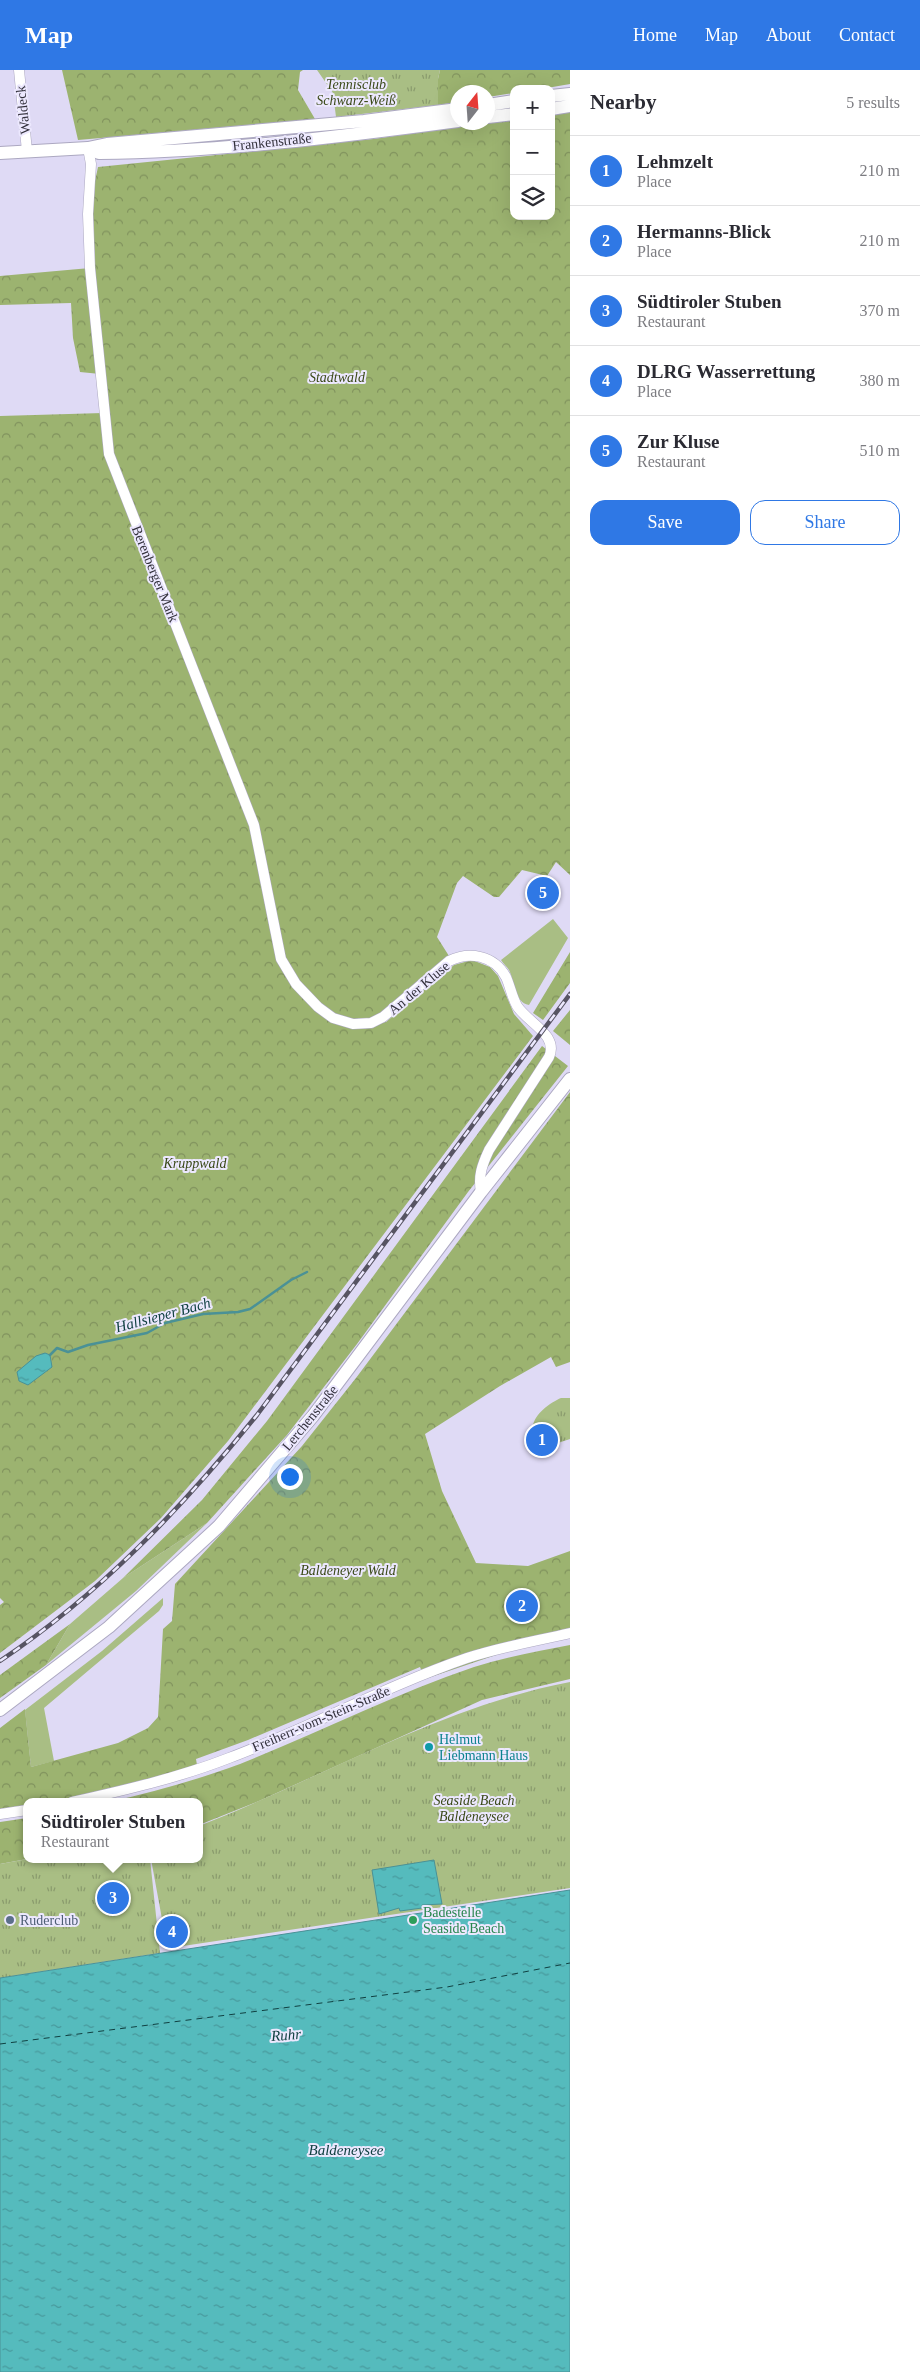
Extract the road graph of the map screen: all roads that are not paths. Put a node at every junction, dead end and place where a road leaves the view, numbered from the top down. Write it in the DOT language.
graph roads {
  1 [pos="19,70"];
  2 [pos="570,94"];
  3 [pos="555,96"];
  4 [pos="510,102"];
  5 [pos="495,104"];
  6 [pos="570,106"];
  7 [pos="555,108"];
  8 [pos="450,111"];
  9 [pos="510,114"];
  10 [pos="495,116"];
  11 [pos="450,121"];
  12 [pos="400,123"];
  13 [pos="88,148"];
  14 [pos="27,151"];
  15 [pos="0,153"];
  16 [pos="296,984"];
  17 [pos="570,1078"];
  18 [pos="481,1192"];
  19 [pos="570,1633"];
  20 [pos="0,1710"];
  21 [pos="90,1798"];
  22 [pos="23,1811"];
  23 [pos="0,1814"];
  1 -- 14 [label="street, Waldeck"];
  2 -- 3 [label="main road"];
  4 -- 5 [label="main road"];
  6 -- 7 [label="main road"];
  8 -- 12 [label="main road, Frankenstraße"];
  9 -- 10 [label="main road"];
  11 -- 12 [label="main road, Frankenstraße"];
  12 -- 13 [label="main road, Frankenstraße"];
  13 -- 14 [label="main road, Frankenstraße"];
  13 -- 16 [label="street, Berenberger Mark"];
  14 -- 15 [label="main road, Frankenstraße"];
  16 -- 18 [label="street, An der Kluse"];
  17 -- 18 [label="main road, Lerchenstraße"];
  18 -- 20 [label="main road, Lerchenstraße"];
  19 -- 21 [label="street, Freiherr-vom-Stein-Straße"];
  22 -- 23 [label="street"];
}
